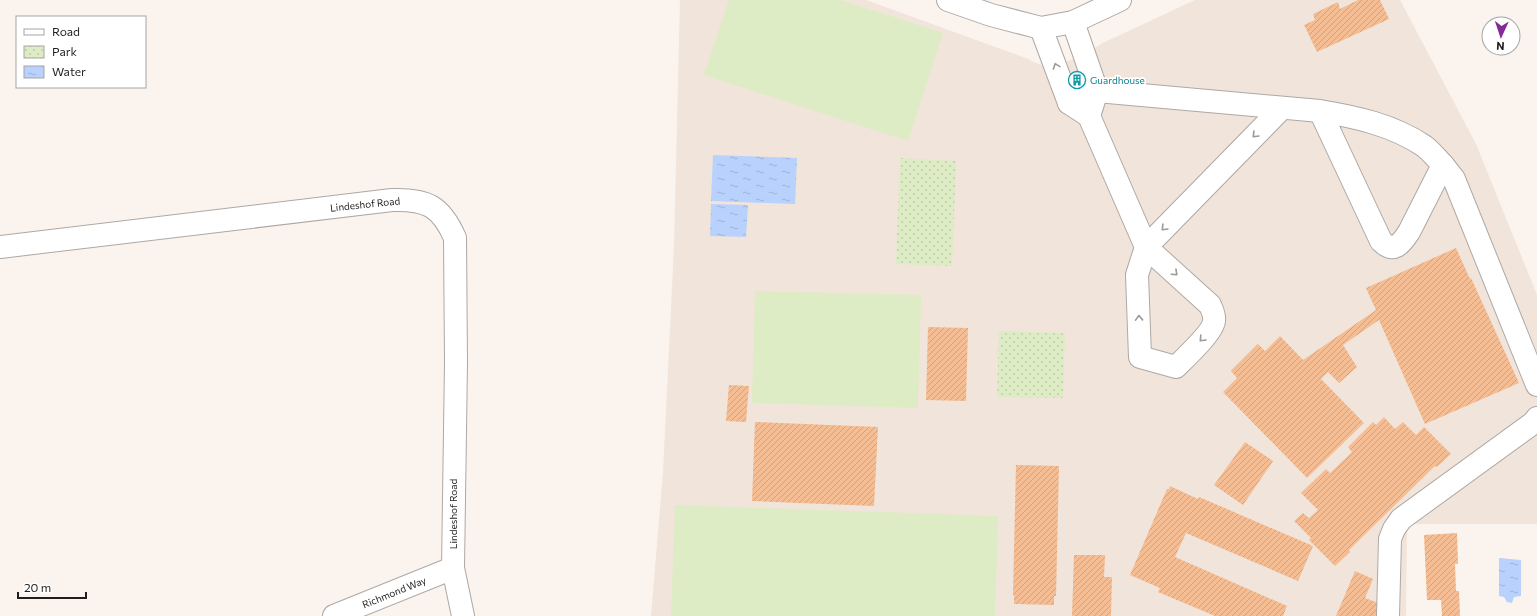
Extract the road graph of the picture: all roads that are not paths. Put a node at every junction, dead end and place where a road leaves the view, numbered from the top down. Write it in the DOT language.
graph roads {
  1 [pos="948,0"];
  2 [pos="1120,0"];
  3 [pos="1074,22"];
  4 [pos="1041,28"];
  5 [pos="1097,91"];
  6 [pos="1069,103"];
  7 [pos="1282,108"];
  8 [pos="1320,111"];
  9 [pos="1089,116"];
  10 [pos="1443,165"];
  11 [pos="0,247"];
  12 [pos="1146,247"];
  13 [pos="1537,385"];
  14 [pos="1537,418"];
  15 [pos="453,568"];
  16 [pos="334,616"];
  17 [pos="463,616"];
  18 [pos="1388,616"];
  1 -- 4 [label="street"];
  2 -- 3 [label="street"];
  3 -- 4 [label="street"];
  3 -- 5 [label="street"];
  6 -- 4 [label="street, one-way"];
  5 -- 6 [label="street"];
  5 -- 7 [label="street"];
  5 -- 9 [label="street"];
  6 -- 9 [label="street"];
  7 -- 8 [label="street"];
  7 -- 12 [label="street, one-way"];
  8 -- 10 [label="street"];
  8 -- 10 [label="street"];
  9 -- 12 [label="street"];
  10 -- 13 [label="street"];
  11 -- 15 [label="street, Lindeshof Road"];
  12 -- 12 [label="street, one-way"];
  14 -- 18 [label="street"];
  15 -- 16 [label="street, Richmond Way"];
  15 -- 17 [label="street, Lindeshof Road"];
}
